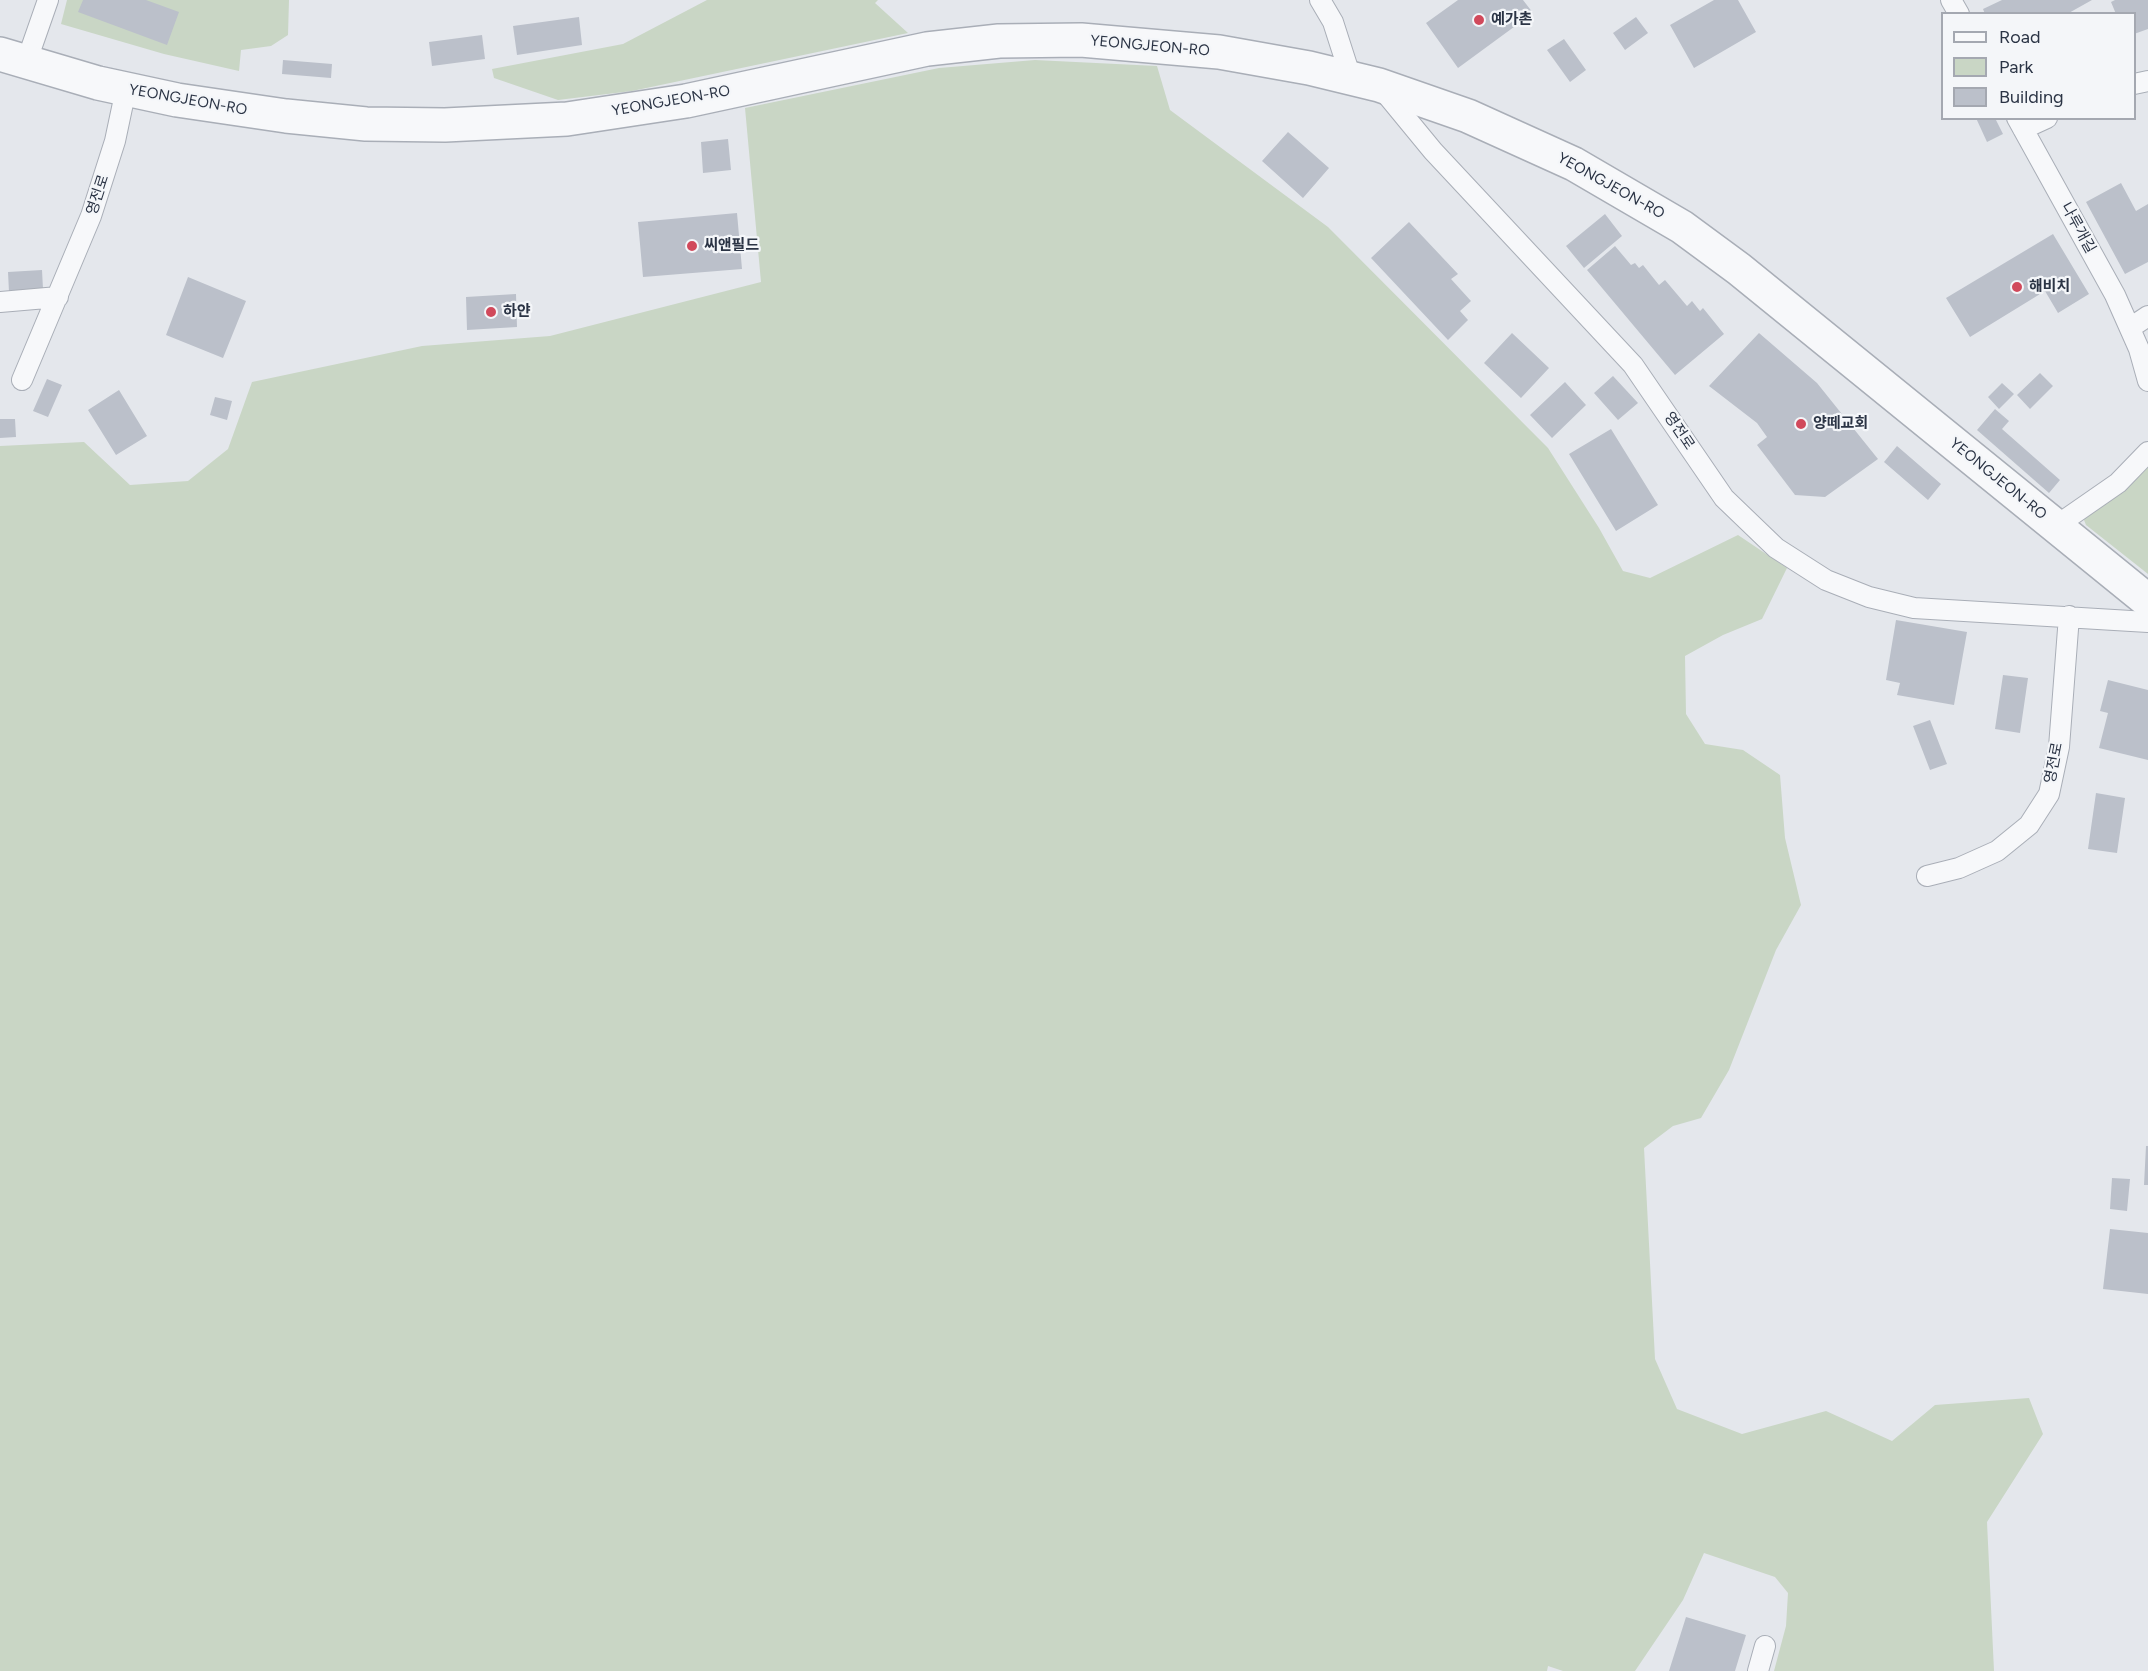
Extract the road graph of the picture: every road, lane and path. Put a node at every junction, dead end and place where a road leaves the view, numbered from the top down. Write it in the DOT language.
graph roads {
  1 [pos="48,0"];
  2 [pos="1320,0"];
  3 [pos="13,58"];
  4 [pos="1365,82"];
  5 [pos="126,89"];
  6 [pos="2038,120"];
  7 [pos="2020,124"];
  8 [pos="58,297"];
  9 [pos="0,302"];
  10 [pos="2148,316"];
  11 [pos="2130,328"];
  12 [pos="22,380"];
  13 [pos="2148,381"];
  14 [pos="2148,452"];
  15 [pos="2056,526"];
  16 [pos="2148,601"];
  17 [pos="2069,616"];
  18 [pos="2148,622"];
  19 [pos="1927,876"];
  20 [pos="1765,1646"];
  21 [pos="1758,1671"];
  1 -- 3 [label="lane"];
  2 -- 4 [label="lane"];
  3 -- 5 [label="street, YEONGJEON-RO"];
  4 -- 5 [label="street, YEONGJEON-RO"];
  4 -- 15 [label="street, YEONGJEON-RO"];
  4 -- 17 [label="lane, 영전로"];
  5 -- 8 [label="lane, 영전로"];
  6 -- 7 [label="lane, 나루개길"];
  7 -- 11 [label="lane, 나루개길"];
  8 -- 9 [label="lane"];
  8 -- 12 [label="lane, 영전로"];
  10 -- 11 [label="lane"];
  11 -- 13 [label="lane, 나루개길"];
  14 -- 15 [label="lane"];
  15 -- 16 [label="street, YEONGJEON-RO"];
  17 -- 18 [label="lane, 영전로"];
  17 -- 19 [label="lane, 영전로"];
  20 -- 21 [label="lane"];
}
